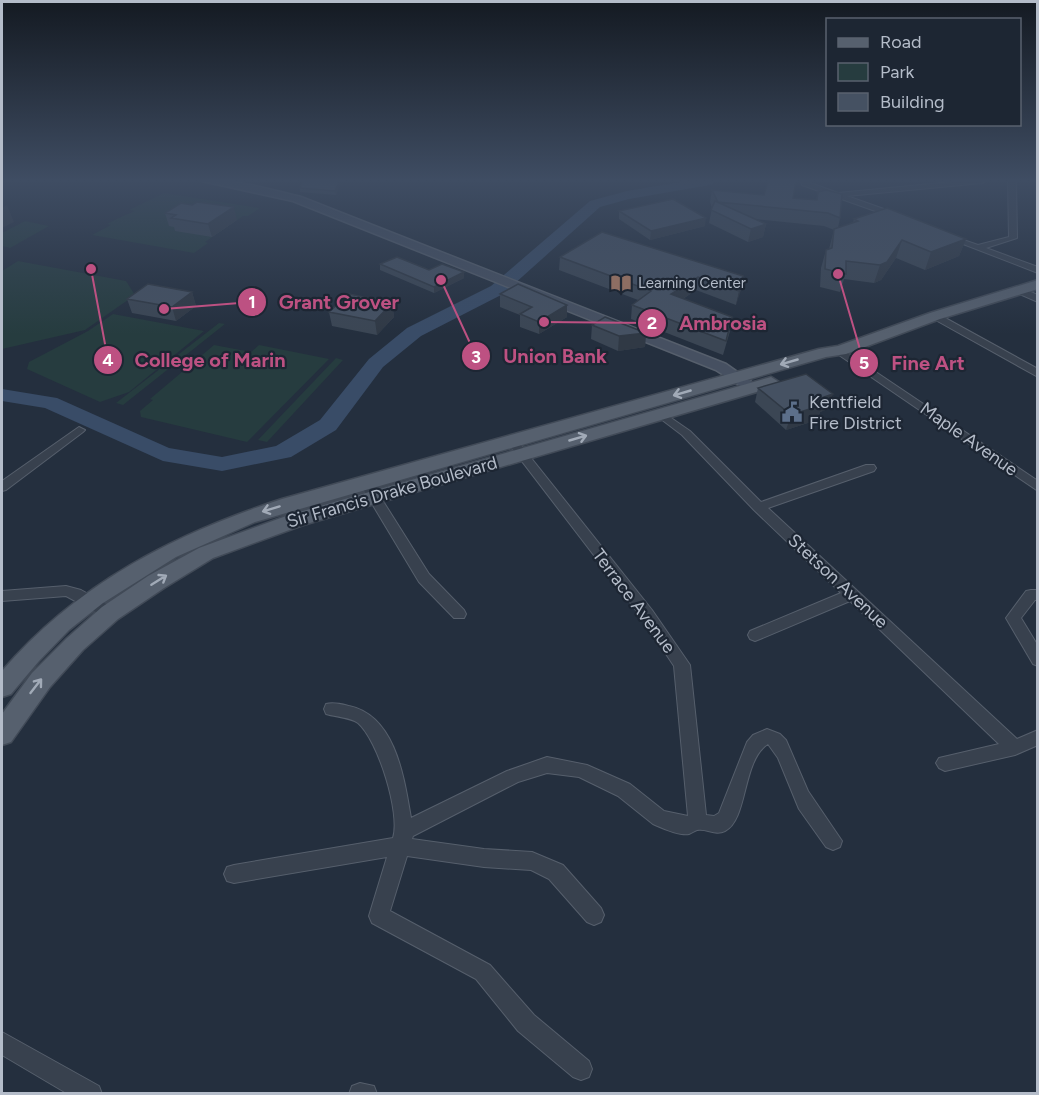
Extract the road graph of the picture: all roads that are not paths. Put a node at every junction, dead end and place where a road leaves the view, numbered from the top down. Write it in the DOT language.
graph roads {
  1 [pos="379,232"];
  2 [pos="935,232"];
  3 [pos="1013,232"];
  4 [pos="977,248"];
  5 [pos="1038,270"];
  6 [pos="1038,284"];
  7 [pos="1018,290"];
  8 [pos="1038,299"];
  9 [pos="935,316"];
  10 [pos="840,351"];
  11 [pos="1038,374"];
  12 [pos="739,376"];
  13 [pos="753,388"];
  14 [pos="661,414"];
  15 [pos="79,430"];
  16 [pos="516,448"];
  17 [pos="870,468"];
  18 [pos="1038,487"];
  19 [pos="2,488"];
  20 [pos="369,490"];
  21 [pos="759,507"];
  22 [pos="853,594"];
  23 [pos="1038,595"];
  24 [pos="2,596"];
  25 [pos="100,608"];
  26 [pos="459,614"];
  27 [pos="755,635"];
  28 [pos="1038,660"];
  29 [pos="2,687"];
  30 [pos="332,709"];
  31 [pos="2,734"];
  32 [pos="1038,737"];
  33 [pos="1016,748"];
  34 [pos="945,764"];
  35 [pos="698,822"];
  36 [pos="402,838"];
  37 [pos="833,841"];
  38 [pos="234,874"];
  39 [pos="594,915"];
  40 [pos="2,1043"];
  41 [pos="581,1069"];
  42 [pos="91,1094"];
  43 [pos="360,1094"];
  44 [pos="366,1094"];
  1 -- 12 [label="main road"];
  2 -- 4 [label="street"];
  3 -- 4 [label="street"];
  4 -- 5 [label="street"];
  6 -- 7 [label="main road, Sir Francis Drake Boulevard"];
  7 -- 8 [label="street"];
  7 -- 9 [label="main road, Sir Francis Drake Boulevard"];
  9 -- 10 [label="main road, Sir Francis Drake Boulevard"];
  9 -- 11 [label="street"];
  10 -- 12 [label="main road, Sir Francis Drake Boulevard, one-way"];
  10 -- 13 [label="main road, Sir Francis Drake Boulevard"];
  10 -- 18 [label="street, Maple Avenue"];
  12 -- 13 [label="main road"];
  12 -- 16 [label="main road, Sir Francis Drake Boulevard, one-way"];
  13 -- 14 [label="main road, Sir Francis Drake Boulevard"];
  16 -- 14 [label="main road, Sir Francis Drake Boulevard, one-way"];
  14 -- 21 [label="street, Stetson Avenue"];
  15 -- 19 [label="street"];
  16 -- 20 [label="main road, Sir Francis Drake Boulevard"];
  16 -- 35 [label="street, Terrace Avenue"];
  17 -- 21 [label="street"];
  20 -- 25 [label="main road, Sir Francis Drake Boulevard"];
  20 -- 26 [label="street"];
  21 -- 22 [label="street, Stetson Avenue"];
  22 -- 27 [label="street"];
  22 -- 33 [label="street, Stetson Avenue"];
  23 -- 28 [label="street"];
  24 -- 25 [label="street"];
  25 -- 29 [label="main road, Sir Francis Drake Boulevard"];
  31 -- 25 [label="main road, Sir Francis Drake Boulevard, one-way"];
  30 -- 36 [label="street"];
  32 -- 33 [label="street"];
  33 -- 34 [label="street"];
  35 -- 36 [label="street"];
  35 -- 37 [label="street"];
  36 -- 38 [label="street"];
  36 -- 39 [label="street"];
  36 -- 41 [label="street"];
  40 -- 42 [label="street"];
  43 -- 44 [label="street"];
}
